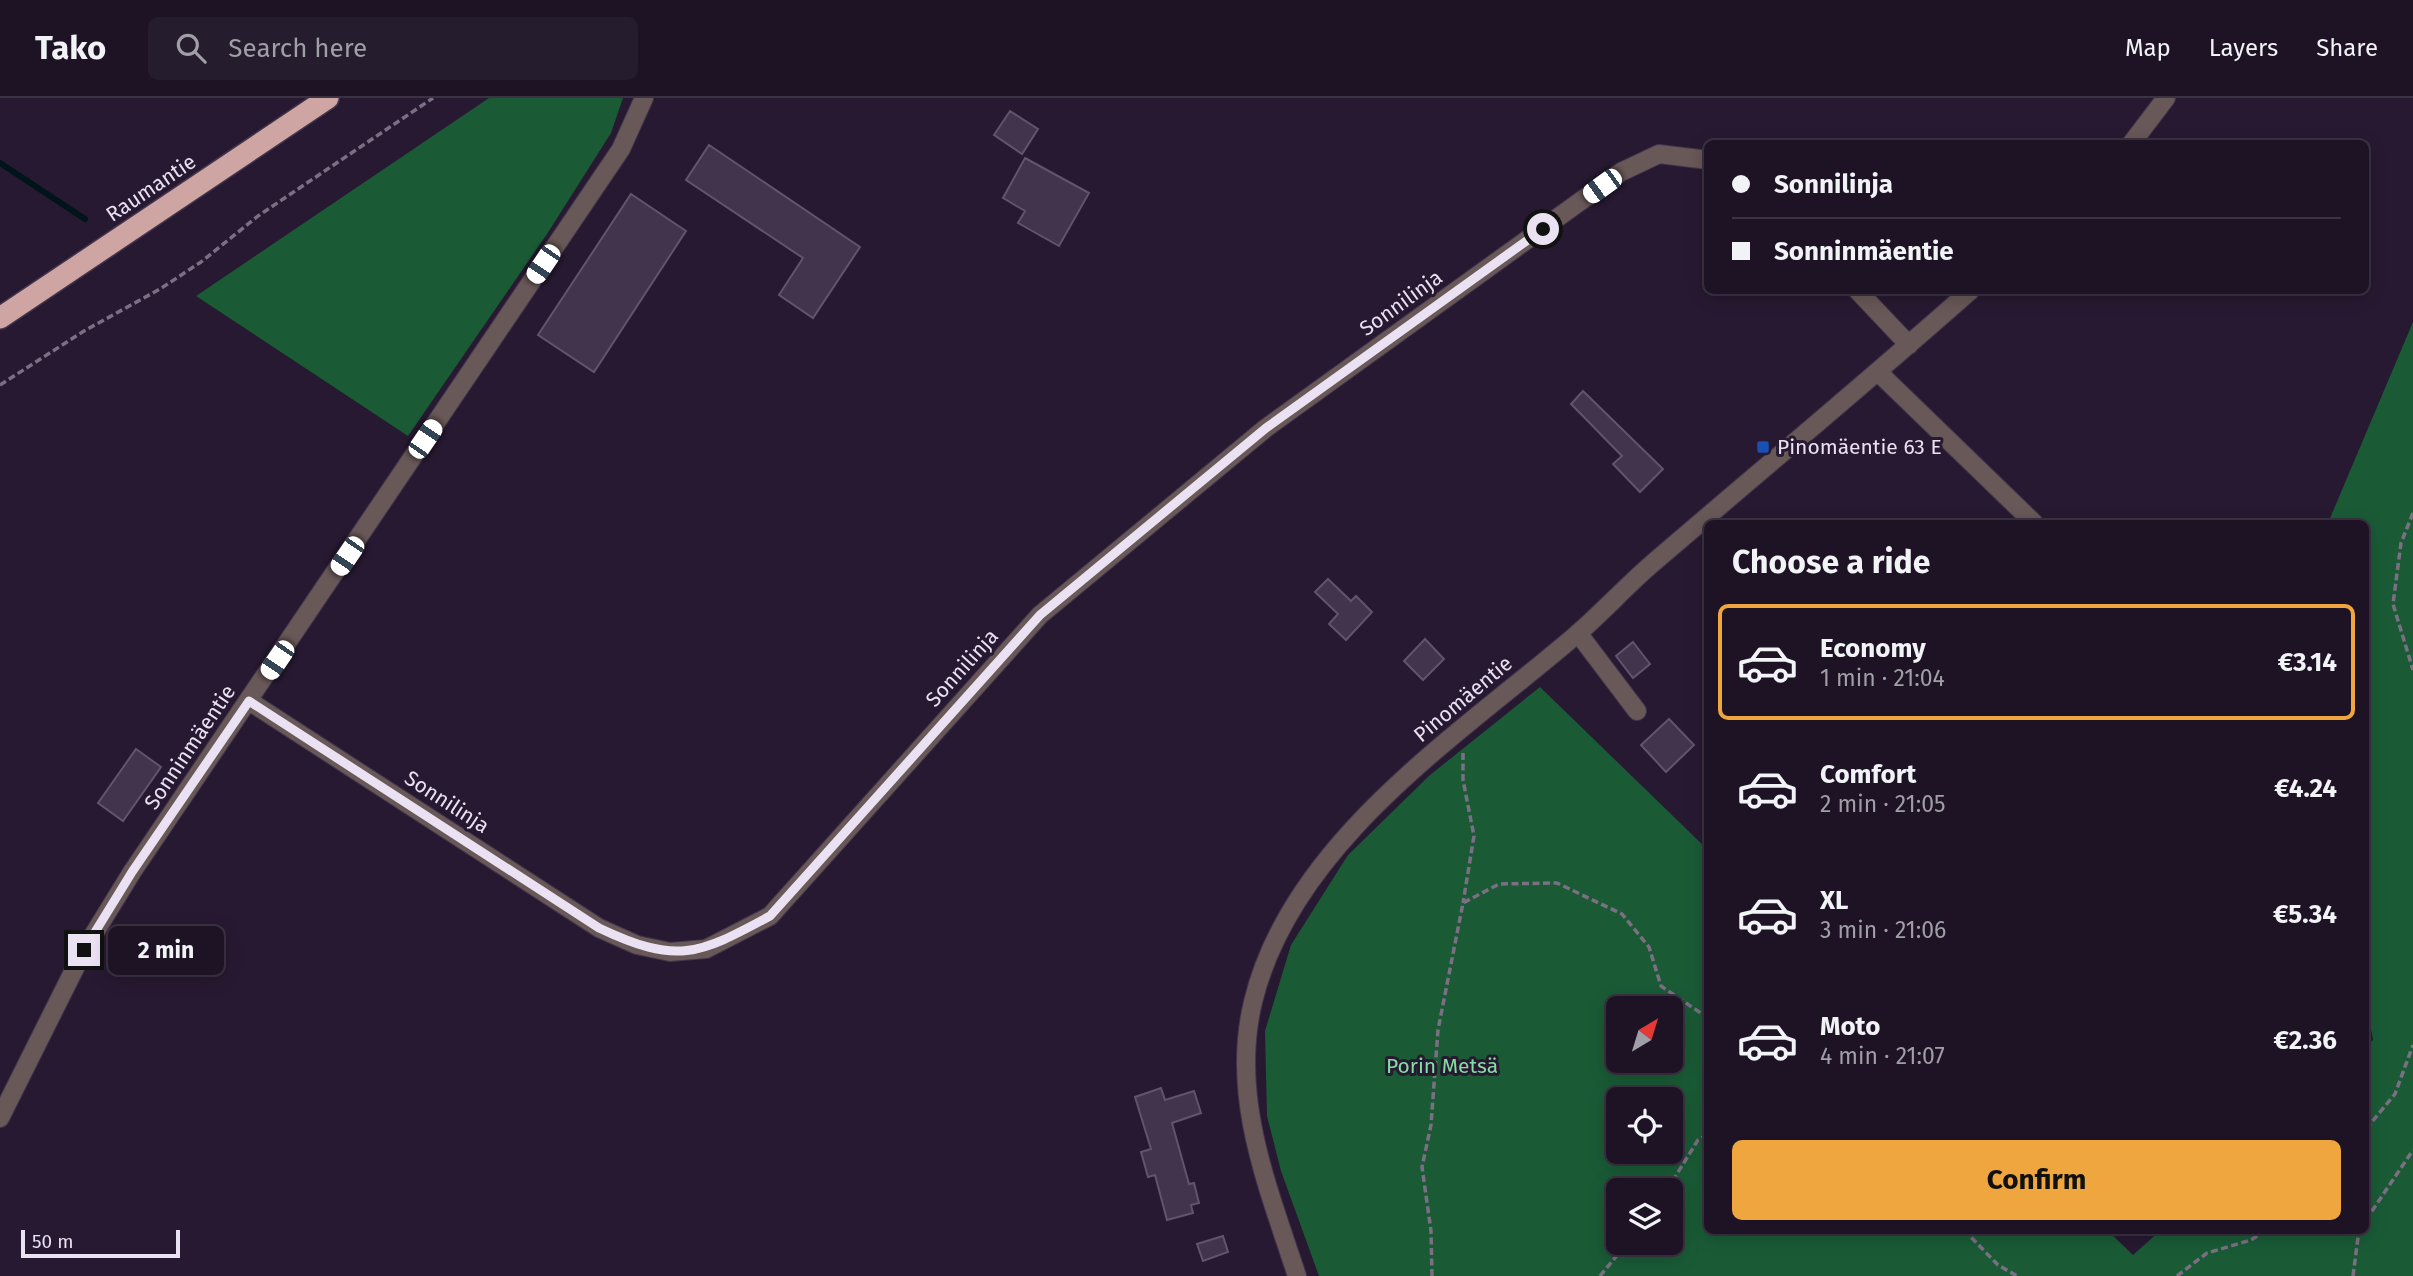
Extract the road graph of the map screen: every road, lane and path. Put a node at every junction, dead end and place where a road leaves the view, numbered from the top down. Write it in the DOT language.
graph roads {
  1 [pos="328,98"];
  2 [pos="433,98"];
  3 [pos="644,98"];
  4 [pos="2166,98"];
  5 [pos="2133,140"];
  6 [pos="1704,160"];
  7 [pos="1861,294"];
  8 [pos="1966,294"];
  9 [pos="0,318"];
  10 [pos="1909,345"];
  11 [pos="1878,372"];
  12 [pos="0,385"];
  13 [pos="2413,513"];
  14 [pos="2032,520"];
  15 [pos="1578,634"];
  16 [pos="2413,670"];
  17 [pos="249,701"];
  18 [pos="1637,711"];
  19 [pos="1463,728"];
  20 [pos="1463,903"];
  21 [pos="1704,1015"];
  22 [pos="2413,1045"];
  23 [pos="0,1118"];
  24 [pos="2369,1125"];
  25 [pos="1704,1136"];
  26 [pos="2413,1150"];
  27 [pos="1674,1178"];
  28 [pos="2369,1216"];
  29 [pos="1968,1234"];
  30 [pos="2260,1234"];
  31 [pos="2358,1234"];
  32 [pos="1617,1255"];
  33 [pos="1297,1276"];
  34 [pos="1432,1276"];
  35 [pos="1600,1276"];
  36 [pos="2017,1276"];
  37 [pos="2177,1276"];
  38 [pos="2353,1276"];
  1 -- 9 [label="highway, Raumantie"];
  2 -- 12 [label="path"];
  3 -- 17 [label="street, Sonninmäentie"];
  4 -- 5 [label="street"];
  6 -- 17 [label="street, Sonnilinja"];
  7 -- 10 [label="street"];
  8 -- 10 [label="street, Pinomäentie"];
  10 -- 11 [label="street, Pinomäentie"];
  11 -- 14 [label="street"];
  11 -- 15 [label="street, Pinomäentie"];
  13 -- 16 [label="path"];
  15 -- 18 [label="street"];
  15 -- 19 [label="street, Pinomäentie"];
  17 -- 23 [label="street, Sonninmäentie"];
  19 -- 20 [label="path"];
  19 -- 33 [label="street, Pinomäentie"];
  20 -- 21 [label="path"];
  20 -- 34 [label="path"];
  22 -- 24 [label="path"];
  25 -- 27 [label="path"];
  26 -- 28 [label="path"];
  29 -- 36 [label="path"];
  30 -- 37 [label="path"];
  31 -- 38 [label="path"];
  32 -- 35 [label="path"];
}
